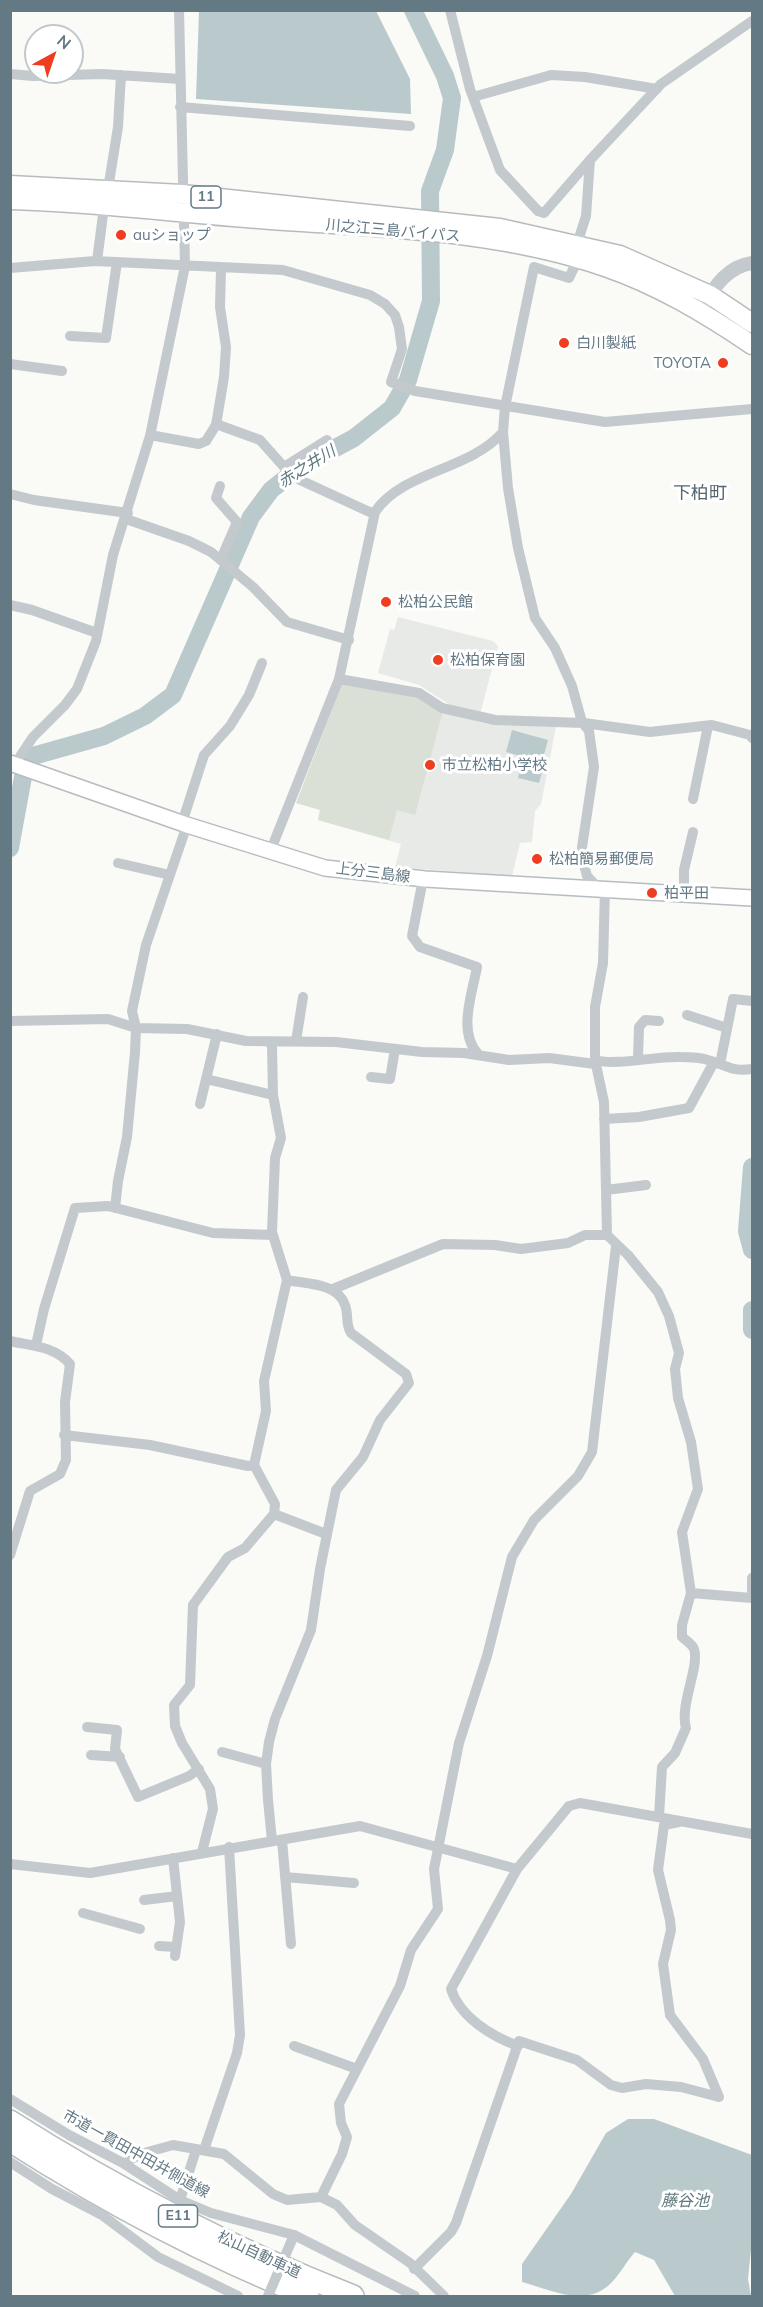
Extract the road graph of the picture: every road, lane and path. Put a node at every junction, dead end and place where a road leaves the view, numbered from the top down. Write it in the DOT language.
graph roads {
  1 [pos="179,10"];
  2 [pos="450,10"];
  3 [pos="751,23"];
  4 [pos="10,74"];
  5 [pos="121,75"];
  6 [pos="180,78"];
  7 [pos="657,89"];
  8 [pos="473,97"];
  9 [pos="180,107"];
  10 [pos="410,126"];
  11 [pos="590,160"];
  12 [pos="10,185"];
  13 [pos="182,194"];
  14 [pos="106,198"];
  15 [pos="10,200"];
  16 [pos="183,213"];
  17 [pos="403,223"];
  18 [pos="577,252"];
  19 [pos="97,261"];
  20 [pos="117,262"];
  21 [pos="753,263"];
  22 [pos="184,266"];
  23 [pos="10,268"];
  24 [pos="221,269"];
  25 [pos="710,295"];
  26 [pos="699,311"];
  27 [pos="753,323"];
  28 [pos="77,333"];
  29 [pos="753,345"];
  30 [pos="10,364"];
  31 [pos="62,371"];
  32 [pos="506,407"];
  33 [pos="753,409"];
  34 [pos="216,424"];
  35 [pos="503,432"];
  36 [pos="150,435"];
  37 [pos="327,441"];
  38 [pos="284,467"];
  39 [pos="220,486"];
  40 [pos="10,494"];
  41 [pos="374,514"];
  42 [pos="127,516"];
  43 [pos="221,559"];
  44 [pos="10,605"];
  45 [pos="97,633"];
  46 [pos="349,640"];
  47 [pos="262,663"];
  48 [pos="339,679"];
  49 [pos="584,723"];
  50 [pos="708,726"];
  51 [pos="752,737"];
  52 [pos="13,764"];
  53 [pos="693,799"];
  54 [pos="185,824"];
  55 [pos="693,832"];
  56 [pos="270,852"];
  57 [pos="118,863"];
  58 [pos="170,875"];
  59 [pos="423,879"];
  60 [pos="602,889"];
  61 [pos="684,894"];
  62 [pos="753,898"];
  63 [pos="303,997"];
  64 [pos="753,1001"];
  65 [pos="687,1015"];
  66 [pos="10,1021"];
  67 [pos="659,1021"];
  68 [pos="136,1028"];
  69 [pos="727,1028"];
  70 [pos="217,1034"];
  71 [pos="296,1041"];
  72 [pos="269,1042"];
  73 [pos="395,1050"];
  74 [pos="479,1055"];
  75 [pos="638,1058"];
  76 [pos="595,1062"];
  77 [pos="717,1063"];
  78 [pos="753,1069"];
  79 [pos="371,1077"];
  80 [pos="206,1079"];
  81 [pos="273,1095"];
  82 [pos="200,1104"];
  83 [pos="604,1119"];
  84 [pos="646,1185"];
  85 [pos="606,1190"];
  86 [pos="115,1208"];
  87 [pos="273,1234"];
  88 [pos="607,1235"];
  89 [pos="616,1246"];
  90 [pos="287,1280"];
  91 [pos="333,1289"];
  92 [pos="10,1341"];
  93 [pos="36,1345"];
  94 [pos="64,1435"];
  95 [pos="254,1465"];
  96 [pos="274,1514"];
  97 [pos="326,1534"];
  98 [pos="10,1555"];
  99 [pos="753,1578"];
  100 [pos="753,1591"];
  101 [pos="691,1593"];
  102 [pos="753,1598"];
  103 [pos="87,1727"];
  104 [pos="222,1752"];
  105 [pos="91,1755"];
  106 [pos="120,1757"];
  107 [pos="266,1764"];
  108 [pos="199,1769"];
  109 [pos="659,1816"];
  110 [pos="685,1821"];
  111 [pos="753,1834"];
  112 [pos="277,1840"];
  113 [pos="229,1847"];
  114 [pos="439,1847"];
  115 [pos="202,1852"];
  116 [pos="173,1858"];
  117 [pos="10,1864"];
  118 [pos="518,1869"];
  119 [pos="285,1877"];
  120 [pos="354,1883"];
  121 [pos="177,1896"];
  122 [pos="144,1900"];
  123 [pos="83,1913"];
  124 [pos="140,1929"];
  125 [pos="291,1944"];
  126 [pos="159,1946"];
  127 [pos="294,2046"];
  128 [pos="518,2046"];
  129 [pos="357,2069"];
  130 [pos="10,2099"];
  131 [pos="10,2121"];
  132 [pos="10,2141"];
  133 [pos="200,2150"];
  134 [pos="10,2162"];
  135 [pos="123,2163"];
  136 [pos="321,2197"];
  137 [pos="180,2200"];
  138 [pos="294,2235"];
  139 [pos="414,2268"];
  140 [pos="238,2296"];
  141 [pos="268,2296"];
  142 [pos="308,2296"];
  143 [pos="353,2296"];
  144 [pos="415,2296"];
  145 [pos="444,2296"];
  1 -- 6 [label="street"];
  2 -- 8 [label="street"];
  3 -- 7 [label="street"];
  4 -- 5 [label="street"];
  5 -- 6 [label="street"];
  5 -- 14 [label="street"];
  6 -- 9 [label="street"];
  7 -- 8 [label="street"];
  7 -- 11 [label="street"];
  8 -- 11 [label="street"];
  9 -- 10 [label="street"];
  9 -- 13 [label="street"];
  11 -- 18 [label="street"];
  12 -- 14 [label="highway, 川之江三島バイパス / 11"];
  13 -- 14 [label="highway, 川之江三島バイパス / 11"];
  13 -- 16 [label="street"];
  13 -- 17 [label="highway, 川之江三島バイパス / 11"];
  14 -- 15 [label="highway, 川之江三島バイパス / 11"];
  14 -- 16 [label="highway, 川之江三島バイパス / 11"];
  14 -- 19 [label="street"];
  16 -- 17 [label="highway, 川之江三島バイパス / 11"];
  16 -- 22 [label="street"];
  17 -- 18 [label="highway, 川之江三島バイパス / 11"];
  18 -- 25 [label="highway, 川之江三島バイパス / 11"];
  18 -- 26 [label="highway, 川之江三島バイパス / 11"];
  18 -- 32 [label="street"];
  19 -- 20 [label="street"];
  19 -- 23 [label="street"];
  20 -- 22 [label="street"];
  20 -- 28 [label="street"];
  21 -- 25 [label="street"];
  22 -- 24 [label="street"];
  22 -- 36 [label="street"];
  24 -- 32 [label="street"];
  24 -- 34 [label="street"];
  25 -- 26 [label="street"];
  25 -- 27 [label="highway, 川之江三島バイパス / 11"];
  26 -- 29 [label="highway, 川之江三島バイパス / 11"];
  30 -- 31 [label="street"];
  32 -- 33 [label="street"];
  32 -- 35 [label="street"];
  34 -- 36 [label="street"];
  34 -- 38 [label="street"];
  35 -- 41 [label="street"];
  35 -- 49 [label="street"];
  36 -- 42 [label="street"];
  37 -- 38 [label="street"];
  38 -- 41 [label="street"];
  39 -- 43 [label="street"];
  40 -- 42 [label="street"];
  41 -- 46 [label="street"];
  42 -- 43 [label="street"];
  42 -- 45 [label="street"];
  43 -- 46 [label="street"];
  44 -- 45 [label="street"];
  45 -- 52 [label="street"];
  46 -- 48 [label="street"];
  47 -- 54 [label="street"];
  48 -- 49 [label="street"];
  48 -- 56 [label="street"];
  49 -- 50 [label="street"];
  49 -- 60 [label="street"];
  50 -- 51 [label="street"];
  50 -- 53 [label="street"];
  52 -- 54 [label="main road, 上分三島線"];
  54 -- 56 [label="main road, 上分三島線"];
  54 -- 58 [label="street"];
  55 -- 61 [label="street"];
  56 -- 59 [label="main road, 上分三島線"];
  57 -- 58 [label="street"];
  58 -- 68 [label="street"];
  59 -- 60 [label="main road, 上分三島線"];
  59 -- 74 [label="street"];
  60 -- 61 [label="main road, 上分三島線"];
  60 -- 76 [label="street"];
  61 -- 62 [label="main road, 上分三島線"];
  63 -- 71 [label="street"];
  64 -- 69 [label="street"];
  65 -- 69 [label="street"];
  66 -- 68 [label="street"];
  67 -- 75 [label="street"];
  68 -- 70 [label="street"];
  68 -- 86 [label="street"];
  69 -- 77 [label="street"];
  70 -- 72 [label="street"];
  70 -- 80 [label="street"];
  71 -- 72 [label="street"];
  71 -- 73 [label="street"];
  72 -- 81 [label="street"];
  73 -- 74 [label="street"];
  73 -- 79 [label="street"];
  74 -- 76 [label="street"];
  75 -- 76 [label="street"];
  75 -- 77 [label="street"];
  76 -- 83 [label="street"];
  77 -- 78 [label="street"];
  77 -- 83 [label="street"];
  80 -- 81 [label="street"];
  80 -- 82 [label="street"];
  81 -- 87 [label="street"];
  83 -- 85 [label="street"];
  84 -- 85 [label="street"];
  85 -- 88 [label="street"];
  86 -- 87 [label="street"];
  86 -- 93 [label="street"];
  87 -- 90 [label="street"];
  88 -- 89 [label="street"];
  88 -- 91 [label="street"];
  89 -- 101 [label="street"];
  89 -- 114 [label="street"];
  90 -- 91 [label="street"];
  90 -- 95 [label="street"];
  91 -- 97 [label="street"];
  92 -- 93 [label="street"];
  93 -- 94 [label="street"];
  94 -- 95 [label="street"];
  94 -- 98 [label="street"];
  95 -- 96 [label="street"];
  96 -- 97 [label="street"];
  96 -- 108 [label="street"];
  97 -- 107 [label="street"];
  99 -- 100 [label="street"];
  101 -- 102 [label="street"];
  101 -- 109 [label="street"];
  103 -- 106 [label="street"];
  104 -- 107 [label="street"];
  105 -- 106 [label="street"];
  106 -- 108 [label="street"];
  107 -- 112 [label="street"];
  108 -- 115 [label="street"];
  109 -- 110 [label="street"];
  109 -- 118 [label="street"];
  110 -- 111 [label="street"];
  110 -- 128 [label="street"];
  112 -- 113 [label="street"];
  112 -- 114 [label="street"];
  112 -- 119 [label="street"];
  113 -- 115 [label="street"];
  113 -- 133 [label="street"];
  114 -- 118 [label="street"];
  114 -- 129 [label="street"];
  115 -- 116 [label="street"];
  116 -- 117 [label="street"];
  116 -- 121 [label="street"];
  118 -- 128 [label="street"];
  119 -- 120 [label="street"];
  119 -- 125 [label="street"];
  121 -- 122 [label="street"];
  121 -- 126 [label="street"];
  123 -- 124 [label="street"];
  127 -- 129 [label="street"];
  128 -- 139 [label="street"];
  129 -- 136 [label="street"];
  130 -- 135 [label="street, 市道一貫田中田井側道線"];
  131 -- 143 [label="highway, 松山自動車道 / E11"];
  132 -- 142 [label="highway, 松山自動車道 / E11"];
  133 -- 135 [label="street"];
  133 -- 136 [label="street"];
  133 -- 137 [label="street"];
  134 -- 140 [label="street"];
  135 -- 137 [label="street, 市道一貫田中田井側道線"];
  136 -- 139 [label="street"];
  137 -- 138 [label="street, 市道一貫田中田井側道線"];
  138 -- 141 [label="street, bridge"];
  138 -- 144 [label="street, 市道一貫田中田井側道線"];
  139 -- 145 [label="street"];
}
